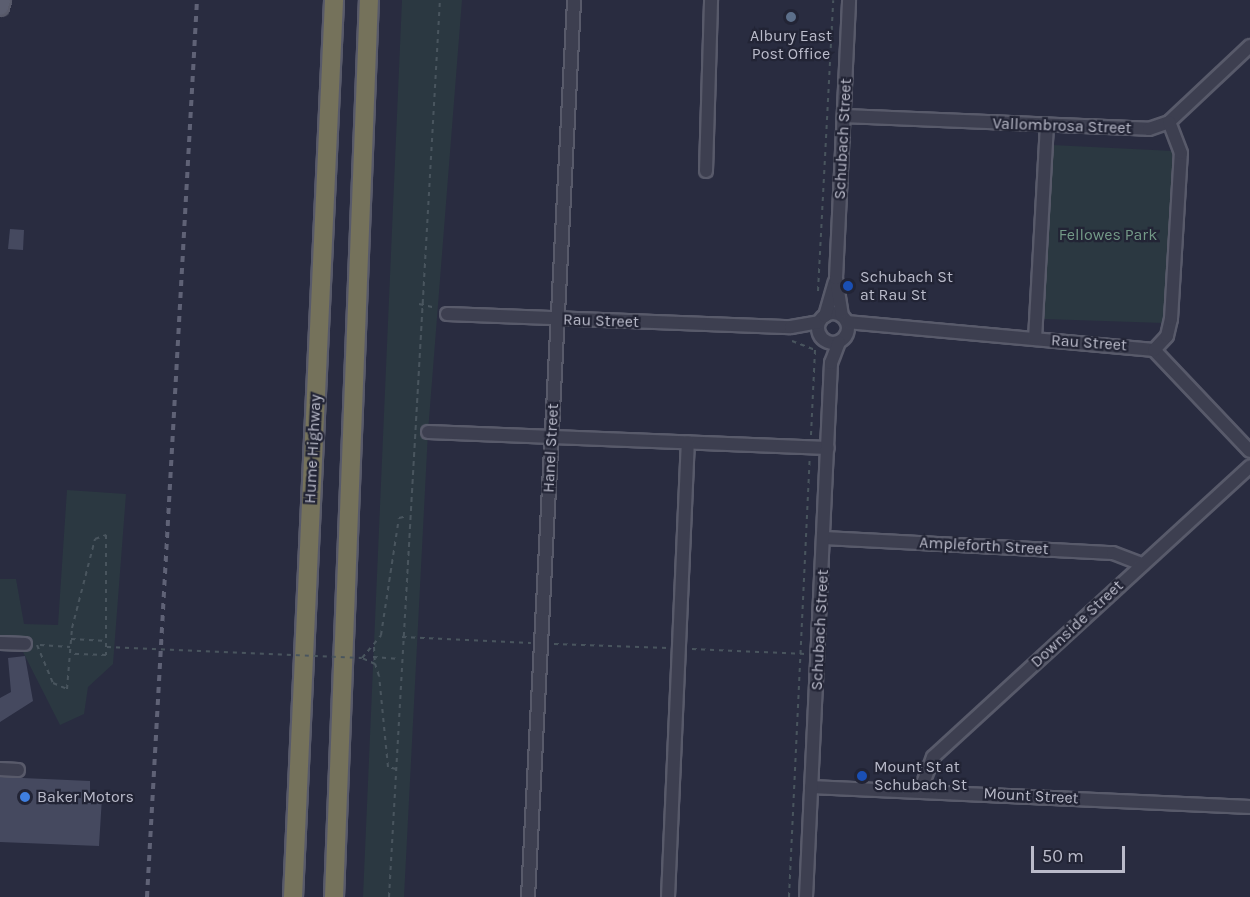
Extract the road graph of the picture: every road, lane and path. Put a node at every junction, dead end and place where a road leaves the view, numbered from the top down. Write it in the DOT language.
graph roads {
  1 [pos="2,0"];
  2 [pos="333,0"];
  3 [pos="369,0"];
  4 [pos="440,0"];
  5 [pos="574,0"];
  6 [pos="711,0"];
  7 [pos="833,0"];
  8 [pos="849,0"];
  9 [pos="0,7"];
  10 [pos="1250,46"];
  11 [pos="844,116"];
  12 [pos="1169,122"];
  13 [pos="1047,126"];
  14 [pos="706,171"];
  15 [pos="836,278"];
  16 [pos="818,300"];
  17 [pos="419,304"];
  18 [pos="447,314"];
  19 [pos="822,319"];
  20 [pos="844,319"];
  21 [pos="559,320"];
  22 [pos="791,327"];
  23 [pos="884,329"];
  24 [pos="822,338"];
  25 [pos="843,338"];
  26 [pos="1035,339"];
  27 [pos="792,341"];
  28 [pos="1154,350"];
  29 [pos="831,363"];
  30 [pos="428,432"];
  31 [pos="552,435"];
  32 [pos="688,442"];
  33 [pos="811,448"];
  34 [pos="828,448"];
  35 [pos="1250,451"];
  36 [pos="1250,467"];
  37 [pos="409,516"];
  38 [pos="825,538"];
  39 [pos="1142,564"];
  40 [pos="71,639"];
  41 [pos="107,640"];
  42 [pos="0,643"];
  43 [pos="25,644"];
  44 [pos="40,646"];
  45 [pos="71,647"];
  46 [pos="374,647"];
  47 [pos="107,648"];
  48 [pos="681,649"];
  49 [pos="71,654"];
  50 [pos="801,654"];
  51 [pos="818,655"];
  52 [pos="373,657"];
  53 [pos="362,658"];
  54 [pos="401,658"];
  55 [pos="375,664"];
  56 [pos="0,769"];
  57 [pos="396,769"];
  58 [pos="18,770"];
  59 [pos="811,787"];
  60 [pos="920,791"];
  61 [pos="1250,807"];
  62 [pos="292,897"];
  63 [pos="334,897"];
  64 [pos="389,897"];
  65 [pos="528,897"];
  66 [pos="669,897"];
  67 [pos="789,897"];
  68 [pos="806,897"];
  1 -- 9 [label="main road"];
  2 -- 62 [label="highway, Hume Highway"];
  3 -- 63 [label="highway"];
  4 -- 17 [label="path"];
  5 -- 21 [label="street, Hanel Street"];
  6 -- 14 [label="street"];
  7 -- 16 [label="path"];
  8 -- 11 [label="street, Schubach Street"];
  10 -- 12 [label="street"];
  11 -- 13 [label="street, Vallombrosa Street"];
  11 -- 15 [label="street, Schubach Street"];
  12 -- 13 [label="street, Vallombrosa Street"];
  12 -- 28 [label="street"];
  13 -- 26 [label="street"];
  15 -- 19 [label="street, Schubach Street"];
  15 -- 20 [label="street, Schubach Street"];
  17 -- 18 [label="path"];
  17 -- 37 [label="path"];
  18 -- 21 [label="street, Rau Street"];
  19 -- 20 [label="street, Rau Street"];
  19 -- 22 [label="street, Rau Street"];
  19 -- 24 [label="street, Schubach Street"];
  20 -- 23 [label="street, Rau Street"];
  20 -- 25 [label="street, Schubach Street"];
  21 -- 22 [label="street, Rau Street"];
  21 -- 31 [label="street, Hanel Street"];
  22 -- 24 [label="street, Rau Street"];
  23 -- 25 [label="street, Rau Street"];
  23 -- 26 [label="street, Rau Street"];
  24 -- 25 [label="street, Rau Street"];
  24 -- 29 [label="street, Schubach Street"];
  25 -- 29 [label="street, Schubach Street"];
  26 -- 28 [label="street, Rau Street"];
  27 -- 33 [label="path"];
  28 -- 35 [label="street"];
  29 -- 34 [label="street, Schubach Street"];
  30 -- 31 [label="street"];
  31 -- 32 [label="street"];
  31 -- 65 [label="street, Hanel Street"];
  32 -- 33 [label="street"];
  32 -- 48 [label="street"];
  33 -- 34 [label="street"];
  33 -- 50 [label="path"];
  34 -- 38 [label="street, Schubach Street"];
  36 -- 39 [label="street, Downside Street"];
  37 -- 46 [label="path"];
  37 -- 54 [label="path"];
  38 -- 39 [label="street, Ampleforth Street"];
  38 -- 51 [label="street, Schubach Street"];
  39 -- 60 [label="street, Downside Street"];
  40 -- 41 [label="path"];
  40 -- 41 [label="path"];
  40 -- 45 [label="path"];
  41 -- 47 [label="path"];
  42 -- 43 [label="street"];
  43 -- 45 [label="path"];
  44 -- 49 [label="path"];
  45 -- 49 [label="path"];
  46 -- 52 [label="path"];
  46 -- 53 [label="path"];
  47 -- 49 [label="path"];
  47 -- 53 [label="path, bridge"];
  48 -- 50 [label="path"];
  48 -- 66 [label="street"];
  50 -- 51 [label="path"];
  50 -- 67 [label="path"];
  51 -- 59 [label="street, Schubach Street"];
  52 -- 54 [label="path"];
  52 -- 55 [label="path"];
  53 -- 55 [label="path"];
  54 -- 57 [label="path"];
  55 -- 57 [label="path"];
  56 -- 58 [label="street"];
  57 -- 64 [label="path"];
  59 -- 60 [label="street, Mount Street"];
  59 -- 68 [label="street, Schubach Street"];
  60 -- 61 [label="street, Mount Street"];
}
